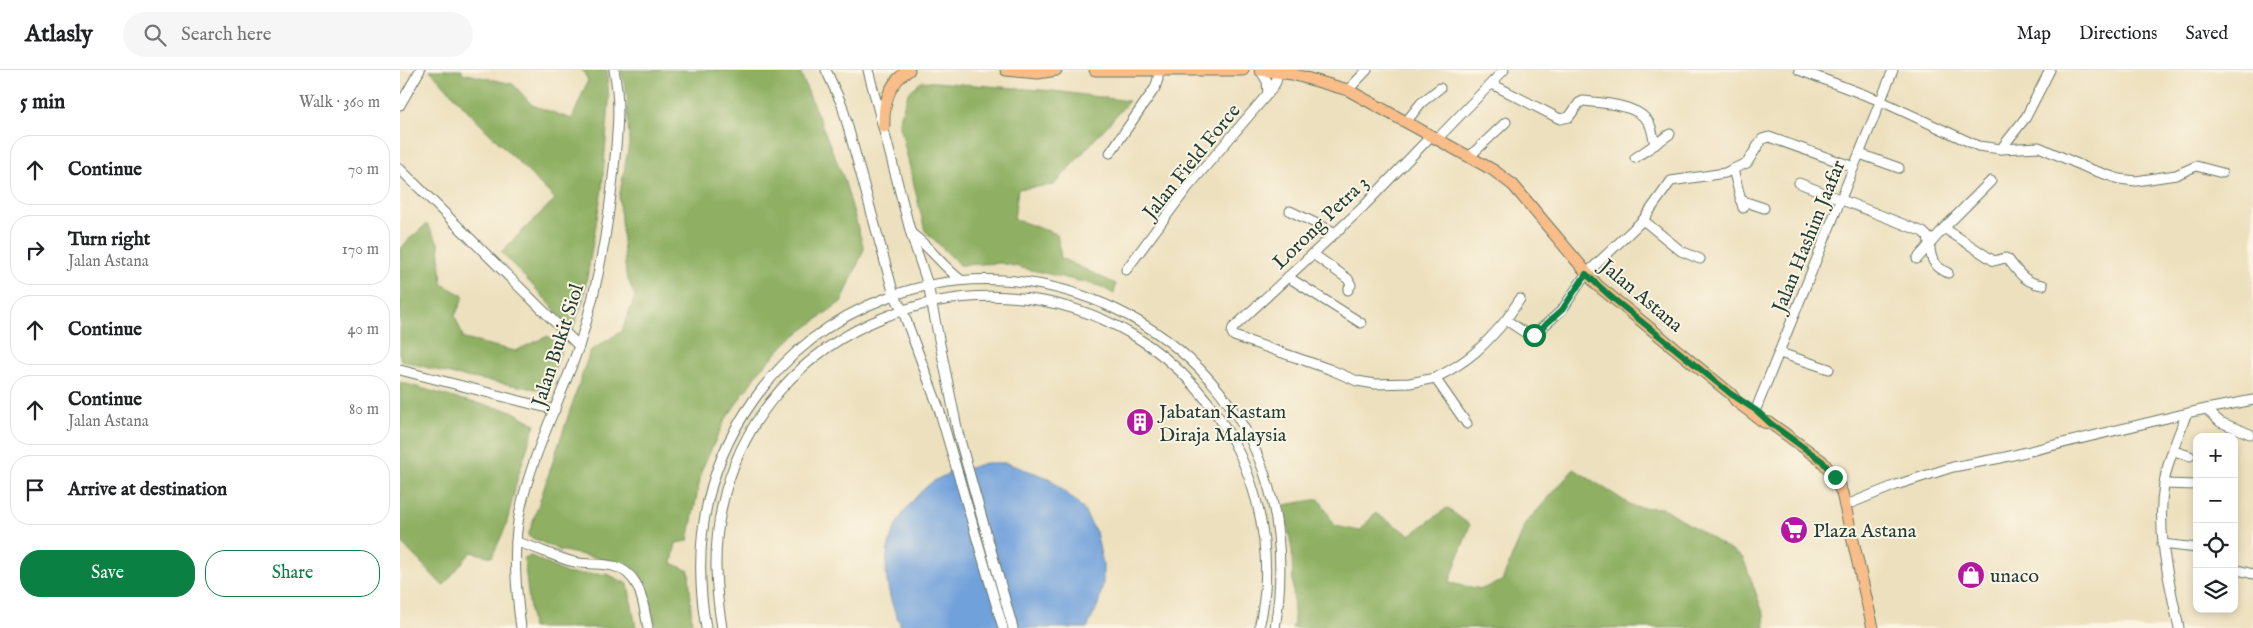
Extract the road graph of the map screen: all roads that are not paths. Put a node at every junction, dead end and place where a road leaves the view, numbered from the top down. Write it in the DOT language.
graph roads {
  1 [pos="420,70"];
  2 [pos="614,70"];
  3 [pos="826,70"];
  4 [pos="868,70"];
  5 [pos="909,70"];
  6 [pos="1006,70"];
  7 [pos="1056,70"];
  8 [pos="1095,70"];
  9 [pos="1244,70"];
  10 [pos="1260,70"];
  11 [pos="1367,70"];
  12 [pos="1504,70"];
  13 [pos="1799,70"];
  14 [pos="1893,70"];
  15 [pos="2050,70"];
  16 [pos="1158,71"];
  17 [pos="1278,72"];
  18 [pos="1492,84"];
  19 [pos="1440,88"];
  20 [pos="1348,90"];
  21 [pos="1268,94"];
  22 [pos="1881,101"];
  23 [pos="400,105"];
  24 [pos="1406,122"];
  25 [pos="1506,122"];
  26 [pos="884,127"];
  27 [pos="1670,134"];
  28 [pos="1434,137"];
  29 [pos="1656,145"];
  30 [pos="2001,149"];
  31 [pos="1110,152"];
  32 [pos="1860,154"];
  33 [pos="1470,156"];
  34 [pos="1635,158"];
  35 [pos="1854,167"];
  36 [pos="1899,168"];
  37 [pos="400,169"];
  38 [pos="1733,169"];
  39 [pos="2222,173"];
  40 [pos="1991,181"];
  41 [pos="1800,183"];
  42 [pos="1840,199"];
  43 [pos="1764,208"];
  44 [pos="1290,212"];
  45 [pos="1643,220"];
  46 [pos="1944,228"];
  47 [pos="1336,233"];
  48 [pos="911,234"];
  49 [pos="1930,244"];
  50 [pos="1313,254"];
  51 [pos="1700,259"];
  52 [pos="1917,259"];
  53 [pos="1126,270"];
  54 [pos="1948,273"];
  55 [pos="1586,274"];
  56 [pos="1288,277"];
  57 [pos="961,280"];
  58 [pos="928,285"];
  59 [pos="2043,285"];
  60 [pos="1348,290"];
  61 [pos="894,294"];
  62 [pos="1520,299"];
  63 [pos="931,301"];
  64 [pos="902,309"];
  65 [pos="1506,320"];
  66 [pos="1361,323"];
  67 [pos="579,346"];
  68 [pos="1780,353"];
  69 [pos="1829,368"];
  70 [pos="400,370"];
  71 [pos="1435,378"];
  72 [pos="2253,400"];
  73 [pos="2206,409"];
  74 [pos="555,410"];
  75 [pos="1755,413"];
  76 [pos="2186,415"];
  77 [pos="1467,424"];
  78 [pos="2250,434"];
  79 [pos="2174,451"];
  80 [pos="2190,456"];
  81 [pos="2164,484"];
  82 [pos="2193,485"];
  83 [pos="1844,506"];
  84 [pos="516,542"];
  85 [pos="2162,544"];
  86 [pos="2193,548"];
  87 [pos="2238,571"];
  88 [pos="2253,574"];
  89 [pos="521,628"];
  90 [pos="648,628"];
  91 [pos="706,628"];
  92 [pos="722,628"];
  93 [pos="1003,628"];
  94 [pos="1012,628"];
  95 [pos="1259,628"];
  96 [pos="1275,628"];
  97 [pos="1873,628"];
  98 [pos="2178,628"];
  1 -- 23 [label="street"];
  2 -- 67 [label="street, Jalan Bukit Siol"];
  3 -- 61 [label="street"];
  4 -- 26 [label="street"];
  5 -- 26 [label="main road"];
  6 -- 7 [label="main road"];
  8 -- 16 [label="main road"];
  9 -- 16 [label="main road"];
  10 -- 17 [label="main road, Jalan Astana"];
  10 -- 21 [label="street"];
  11 -- 20 [label="street"];
  12 -- 18 [label="street, Lorong Petra 3"];
  13 -- 22 [label="street"];
  14 -- 22 [label="street, Jalan Hashim Jaafar"];
  15 -- 30 [label="street"];
  16 -- 31 [label="street"];
  17 -- 20 [label="main road, Jalan Astana"];
  17 -- 21 [label="street, Jalan Field Force"];
  18 -- 28 [label="street, Lorong Petra 3"];
  18 -- 29 [label="street"];
  19 -- 24 [label="street"];
  20 -- 24 [label="main road, Jalan Astana"];
  21 -- 53 [label="street, Jalan Field Force"];
  22 -- 30 [label="street"];
  22 -- 32 [label="street, Jalan Hashim Jaafar"];
  24 -- 28 [label="main road, Jalan Astana"];
  25 -- 33 [label="street"];
  26 -- 48 [label="street"];
  27 -- 29 [label="street"];
  28 -- 33 [label="main road, Jalan Astana"];
  28 -- 47 [label="street, Lorong Petra 3"];
  29 -- 34 [label="street"];
  30 -- 39 [label="street"];
  32 -- 35 [label="street, Jalan Hashim Jaafar"];
  32 -- 36 [label="street"];
  33 -- 55 [label="main road, Jalan Astana"];
  35 -- 38 [label="street"];
  35 -- 42 [label="street, Jalan Hashim Jaafar"];
  37 -- 67 [label="street"];
  38 -- 43 [label="street"];
  38 -- 45 [label="street"];
  40 -- 46 [label="street"];
  41 -- 42 [label="street"];
  42 -- 49 [label="street"];
  42 -- 68 [label="street, Jalan Hashim Jaafar"];
  44 -- 47 [label="street"];
  45 -- 51 [label="street"];
  45 -- 55 [label="street"];
  46 -- 49 [label="street"];
  46 -- 59 [label="street"];
  47 -- 50 [label="street, Lorong Petra 3"];
  48 -- 57 [label="street"];
  48 -- 58 [label="street"];
  49 -- 52 [label="street"];
  49 -- 54 [label="street"];
  50 -- 56 [label="street, Lorong Petra 3"];
  50 -- 60 [label="street"];
  55 -- 65 [label="street"];
  55 -- 75 [label="main road, Jalan Astana"];
  56 -- 66 [label="street"];
  56 -- 71 [label="street, Lorong Petra 3"];
  57 -- 58 [label="street"];
  57 -- 96 [label="street"];
  58 -- 61 [label="street"];
  58 -- 63 [label="street"];
  61 -- 64 [label="street"];
  61 -- 91 [label="street"];
  62 -- 65 [label="street"];
  63 -- 64 [label="street"];
  63 -- 94 [label="street"];
  63 -- 95 [label="street"];
  64 -- 92 [label="street"];
  64 -- 93 [label="street"];
  65 -- 71 [label="street"];
  67 -- 74 [label="street, Jalan Bukit Siol"];
  68 -- 69 [label="street"];
  68 -- 75 [label="street, Jalan Hashim Jaafar"];
  70 -- 74 [label="street"];
  71 -- 77 [label="street"];
  72 -- 73 [label="street"];
  73 -- 76 [label="street"];
  73 -- 78 [label="street"];
  74 -- 84 [label="street, Jalan Bukit Siol"];
  75 -- 83 [label="main road"];
  76 -- 79 [label="street"];
  76 -- 83 [label="street"];
  79 -- 80 [label="street"];
  79 -- 81 [label="street"];
  81 -- 82 [label="street"];
  81 -- 85 [label="street"];
  83 -- 97 [label="main road"];
  84 -- 89 [label="street, Jalan Bukit Siol"];
  84 -- 90 [label="street"];
  85 -- 86 [label="street"];
  85 -- 98 [label="street"];
  87 -- 88 [label="street"];
}
